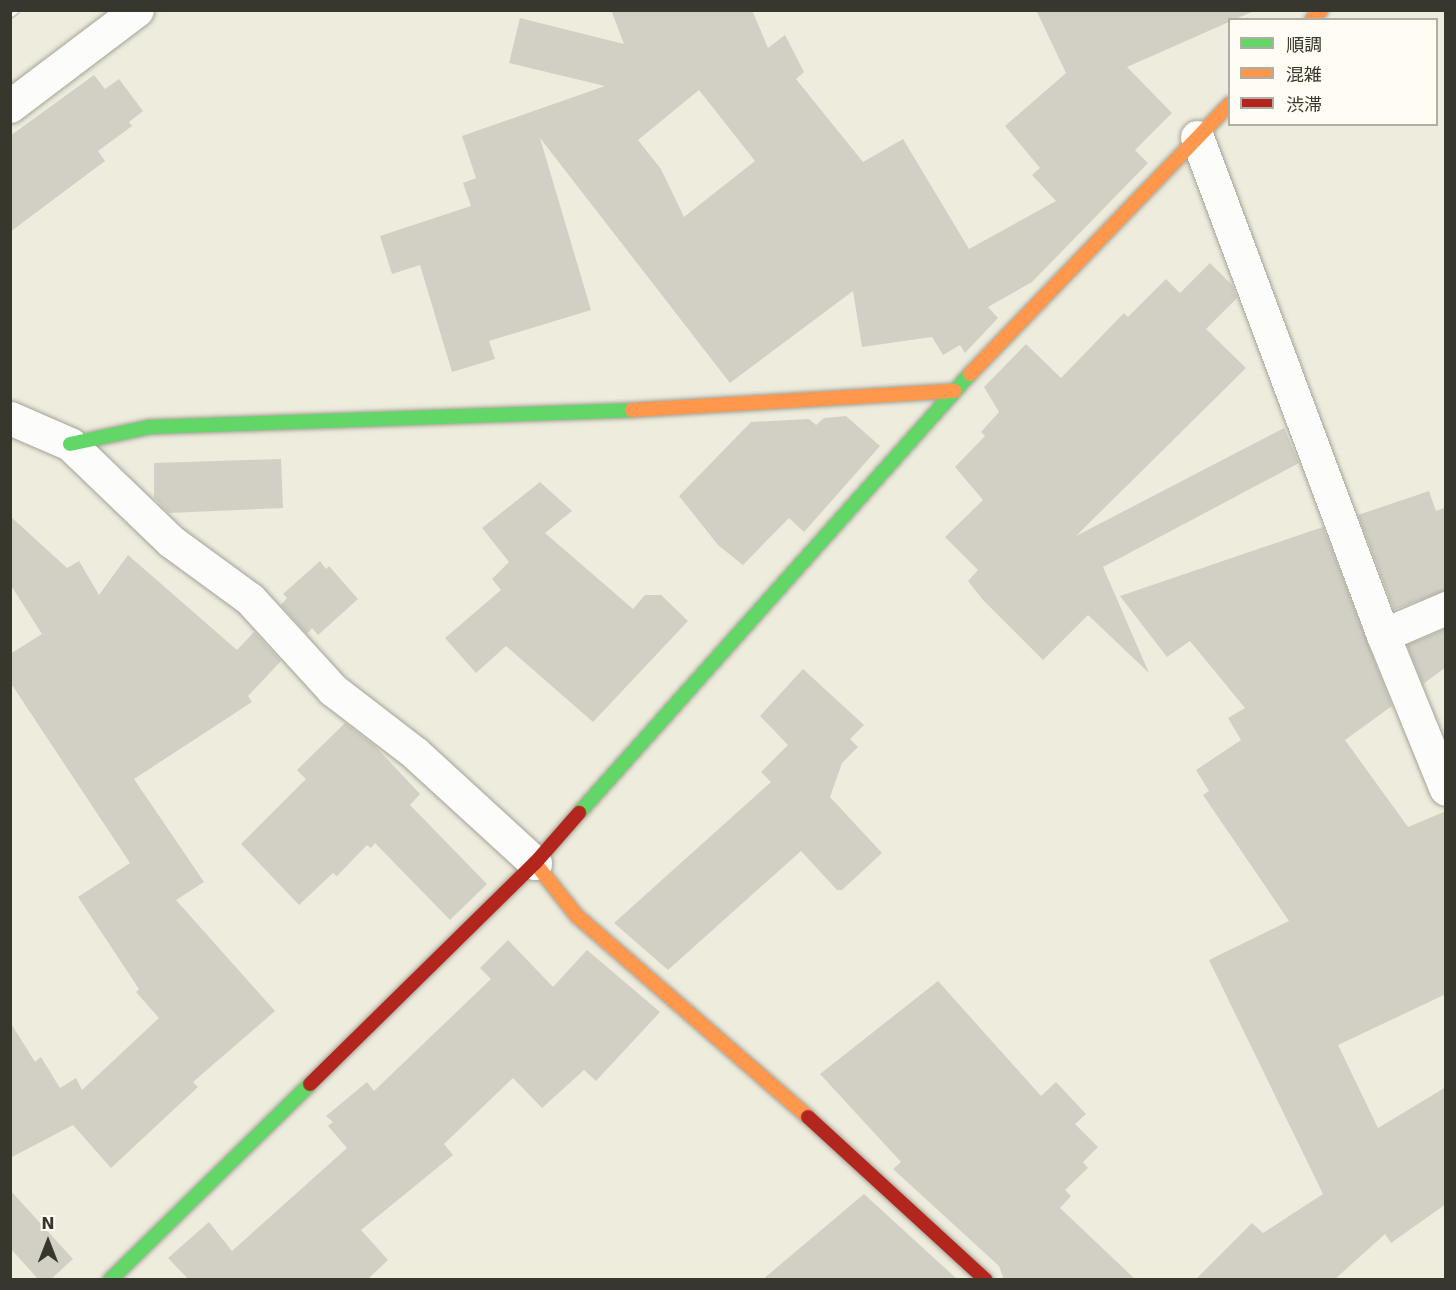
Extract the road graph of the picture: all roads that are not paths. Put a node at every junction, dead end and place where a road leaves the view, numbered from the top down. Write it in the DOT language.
graph roads {
  1 [pos="137,10"];
  2 [pos="10,106"];
  3 [pos="1228,106"];
  4 [pos="1197,137"];
  5 [pos="954,391"];
  6 [pos="10,417"];
  7 [pos="70,444"];
  8 [pos="1446,608"];
  9 [pos="1383,635"];
  10 [pos="1446,789"];
  11 [pos="536,863"];
  12 [pos="110,1280"];
  13 [pos="987,1280"];
  1 -- 2 [label="street"];
  3 -- 4 [label="street"];
  4 -- 5 [label="street"];
  4 -- 9 [label="street"];
  5 -- 7 [label="street"];
  5 -- 11 [label="street"];
  6 -- 7 [label="street"];
  7 -- 11 [label="street"];
  8 -- 9 [label="street"];
  9 -- 10 [label="street"];
  11 -- 12 [label="street"];
  11 -- 13 [label="street"];
}
